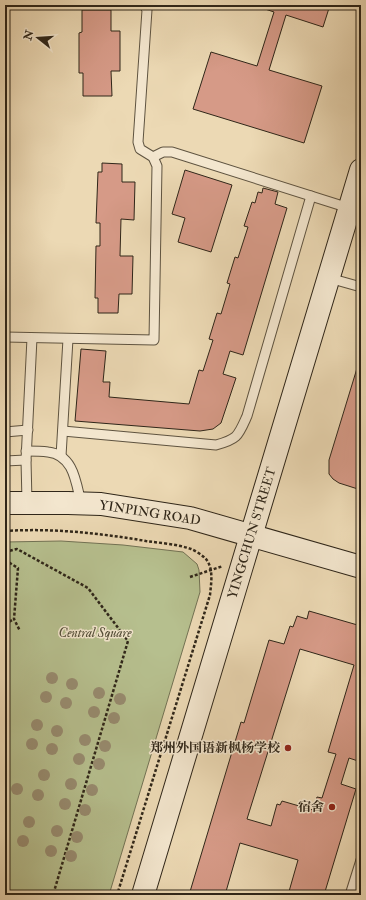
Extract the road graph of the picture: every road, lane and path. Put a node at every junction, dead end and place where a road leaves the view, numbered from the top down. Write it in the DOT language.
graph roads {
  1 [pos="144,5"];
  2 [pos="153,157"];
  3 [pos="361,170"];
  4 [pos="311,196"];
  5 [pos="350,208"];
  6 [pos="329,278"];
  7 [pos="361,287"];
  8 [pos="5,338"];
  9 [pos="32,338"];
  10 [pos="68,339"];
  11 [pos="28,430"];
  12 [pos="63,431"];
  13 [pos="5,432"];
  14 [pos="26,455"];
  15 [pos="61,456"];
  16 [pos="5,461"];
  17 [pos="27,502"];
  18 [pos="5,503"];
  19 [pos="81,503"];
  20 [pos="5,531"];
  21 [pos="252,536"];
  22 [pos="5,552"];
  23 [pos="245,559"];
  24 [pos="5,560"];
  25 [pos="361,567"];
  26 [pos="211,570"];
  27 [pos="190,578"];
  28 [pos="14,619"];
  29 [pos="5,624"];
  30 [pos="20,631"];
  31 [pos="361,860"];
  32 [pos="53,895"];
  33 [pos="118,895"];
  34 [pos="143,895"];
  35 [pos="350,895"];
  1 -- 2 [label="lane"];
  2 -- 4 [label="lane"];
  2 -- 10 [label="lane"];
  3 -- 5 [label="street, YINGCHUN STREET"];
  4 -- 5 [label="lane"];
  4 -- 12 [label="lane"];
  5 -- 6 [label="street, YINGCHUN STREET"];
  6 -- 7 [label="lane"];
  6 -- 21 [label="street, YINGCHUN STREET"];
  8 -- 9 [label="lane"];
  9 -- 10 [label="lane"];
  9 -- 11 [label="lane"];
  10 -- 12 [label="lane"];
  11 -- 13 [label="lane"];
  11 -- 14 [label="lane"];
  12 -- 15 [label="lane"];
  14 -- 15 [label="lane"];
  14 -- 16 [label="lane"];
  14 -- 17 [label="lane"];
  15 -- 19 [label="lane"];
  17 -- 18 [label="street, YINPING ROAD"];
  17 -- 19 [label="street, YINPING ROAD"];
  19 -- 21 [label="street, YINPING ROAD"];
  20 -- 26 [label="path"];
  21 -- 23 [label="street, YINGCHUN STREET"];
  21 -- 25 [label="street, YINPING ROAD"];
  22 -- 32 [label="path"];
  23 -- 26 [label="path"];
  23 -- 34 [label="street, YINGCHUN STREET"];
  24 -- 28 [label="path"];
  26 -- 27 [label="path"];
  26 -- 33 [label="path"];
  28 -- 29 [label="path"];
  28 -- 30 [label="path"];
  31 -- 35 [label="lane"];
}
